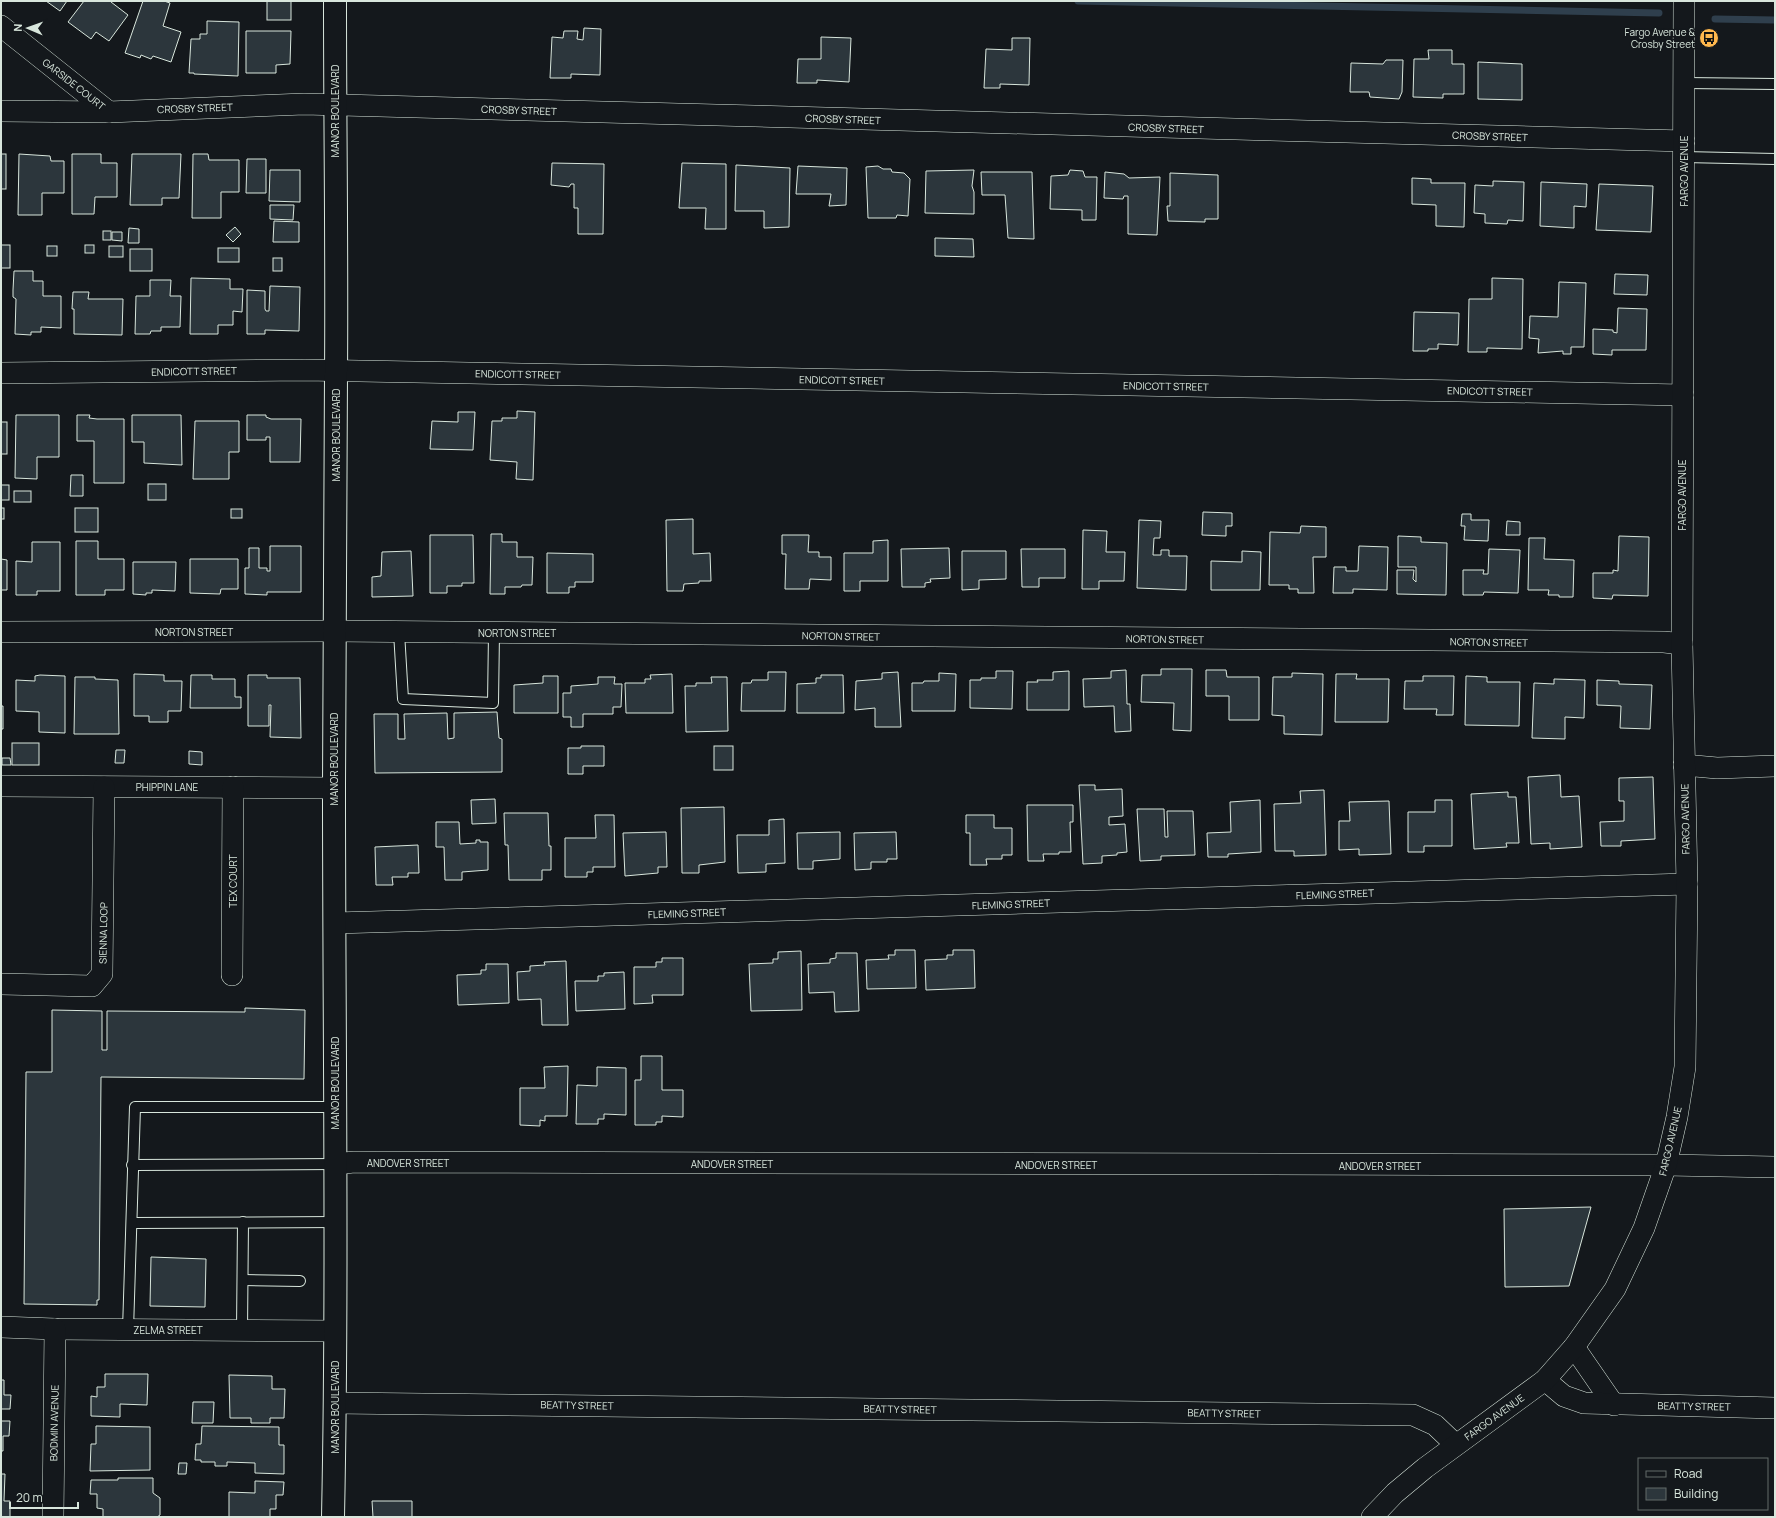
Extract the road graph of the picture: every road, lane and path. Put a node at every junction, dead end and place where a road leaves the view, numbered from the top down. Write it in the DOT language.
graph roads {
  1 [pos="335,1"];
  2 [pos="1684,1"];
  3 [pos="1,26"];
  4 [pos="1685,83"];
  5 [pos="1775,84"];
  6 [pos="335,105"];
  7 [pos="1,111"];
  8 [pos="109,112"];
  9 [pos="1684,149"];
  10 [pos="1775,159"];
  11 [pos="336,371"];
  12 [pos="1,373"];
  13 [pos="1683,394"];
  14 [pos="335,631"];
  15 [pos="1,632"];
  16 [pos="399,632"];
  17 [pos="494,633"];
  18 [pos="1682,644"];
  19 [pos="1684,765"];
  20 [pos="1775,766"];
  21 [pos="1,786"];
  22 [pos="104,787"];
  23 [pos="233,787"];
  24 [pos="334,788"];
  25 [pos="1687,884"];
  26 [pos="335,923"];
  27 [pos="232,975"];
  28 [pos="1,984"];
  29 [pos="335,1107"];
  30 [pos="336,1164"];
  31 [pos="132,1165"];
  32 [pos="1666,1165"];
  33 [pos="1775,1167"];
  34 [pos="243,1222"];
  35 [pos="336,1222"];
  36 [pos="132,1223"];
  37 [pos="243,1280"];
  38 [pos="300,1281"];
  39 [pos="1,1327"];
  40 [pos="55,1329"];
  41 [pos="128,1330"];
  42 [pos="242,1330"];
  43 [pos="334,1331"];
  44 [pos="1574,1348"];
  45 [pos="1545,1380"];
  46 [pos="336,1403"];
  47 [pos="1614,1405"];
  48 [pos="1775,1408"];
  49 [pos="1455,1444"];
  50 [pos="53,1517"];
  51 [pos="333,1517"];
  52 [pos="1372,1517"];
  1 -- 6 [label="street, MANOR BOULEVARD"];
  2 -- 4 [label="street, FARGO AVENUE"];
  3 -- 8 [label="street, GARSIDE COURT"];
  4 -- 5 [label="lane"];
  4 -- 9 [label="street, FARGO AVENUE"];
  6 -- 8 [label="street, CROSBY STREET"];
  6 -- 9 [label="street, CROSBY STREET"];
  6 -- 11 [label="street, MANOR BOULEVARD"];
  7 -- 8 [label="street, CROSBY STREET"];
  9 -- 10 [label="lane"];
  9 -- 13 [label="street, FARGO AVENUE"];
  11 -- 12 [label="street, ENDICOTT STREET"];
  11 -- 13 [label="street, ENDICOTT STREET"];
  11 -- 14 [label="street, MANOR BOULEVARD"];
  13 -- 18 [label="street, FARGO AVENUE"];
  14 -- 15 [label="street, NORTON STREET"];
  14 -- 16 [label="street, NORTON STREET"];
  14 -- 24 [label="street, MANOR BOULEVARD"];
  16 -- 17 [label="street, NORTON STREET"];
  16 -- 17 [label="lane"];
  17 -- 18 [label="street, NORTON STREET"];
  18 -- 19 [label="street, FARGO AVENUE"];
  19 -- 20 [label="street"];
  19 -- 25 [label="street, FARGO AVENUE"];
  21 -- 22 [label="street, PHIPPIN LANE"];
  22 -- 23 [label="street, PHIPPIN LANE"];
  22 -- 28 [label="street, SIENNA LOOP"];
  23 -- 24 [label="street, PHIPPIN LANE"];
  23 -- 27 [label="street, TEX COURT"];
  24 -- 26 [label="street, MANOR BOULEVARD"];
  25 -- 26 [label="street, FLEMING STREET"];
  25 -- 32 [label="street, FARGO AVENUE"];
  26 -- 29 [label="street, MANOR BOULEVARD"];
  29 -- 30 [label="street, MANOR BOULEVARD"];
  29 -- 31 [label="lane"];
  30 -- 31 [label="lane"];
  30 -- 32 [label="street, ANDOVER STREET"];
  30 -- 35 [label="street, MANOR BOULEVARD"];
  31 -- 36 [label="lane"];
  32 -- 33 [label="street, ANDOVER STREET"];
  32 -- 44 [label="street, FARGO AVENUE"];
  34 -- 35 [label="lane"];
  34 -- 36 [label="lane"];
  34 -- 37 [label="lane"];
  35 -- 43 [label="street, MANOR BOULEVARD"];
  36 -- 41 [label="lane"];
  37 -- 38 [label="lane"];
  37 -- 42 [label="lane"];
  39 -- 40 [label="street, ZELMA STREET"];
  40 -- 41 [label="street, ZELMA STREET"];
  40 -- 50 [label="street, BODMIN AVENUE"];
  41 -- 42 [label="street, ZELMA STREET"];
  42 -- 43 [label="street, ZELMA STREET"];
  43 -- 46 [label="street, MANOR BOULEVARD"];
  44 -- 45 [label="street, FARGO AVENUE"];
  44 -- 47 [label="street"];
  45 -- 47 [label="street, BEATTY STREET"];
  45 -- 49 [label="street, FARGO AVENUE"];
  46 -- 49 [label="street, BEATTY STREET"];
  46 -- 51 [label="street, MANOR BOULEVARD"];
  47 -- 48 [label="street, BEATTY STREET"];
  49 -- 52 [label="street, FARGO AVENUE"];
}
